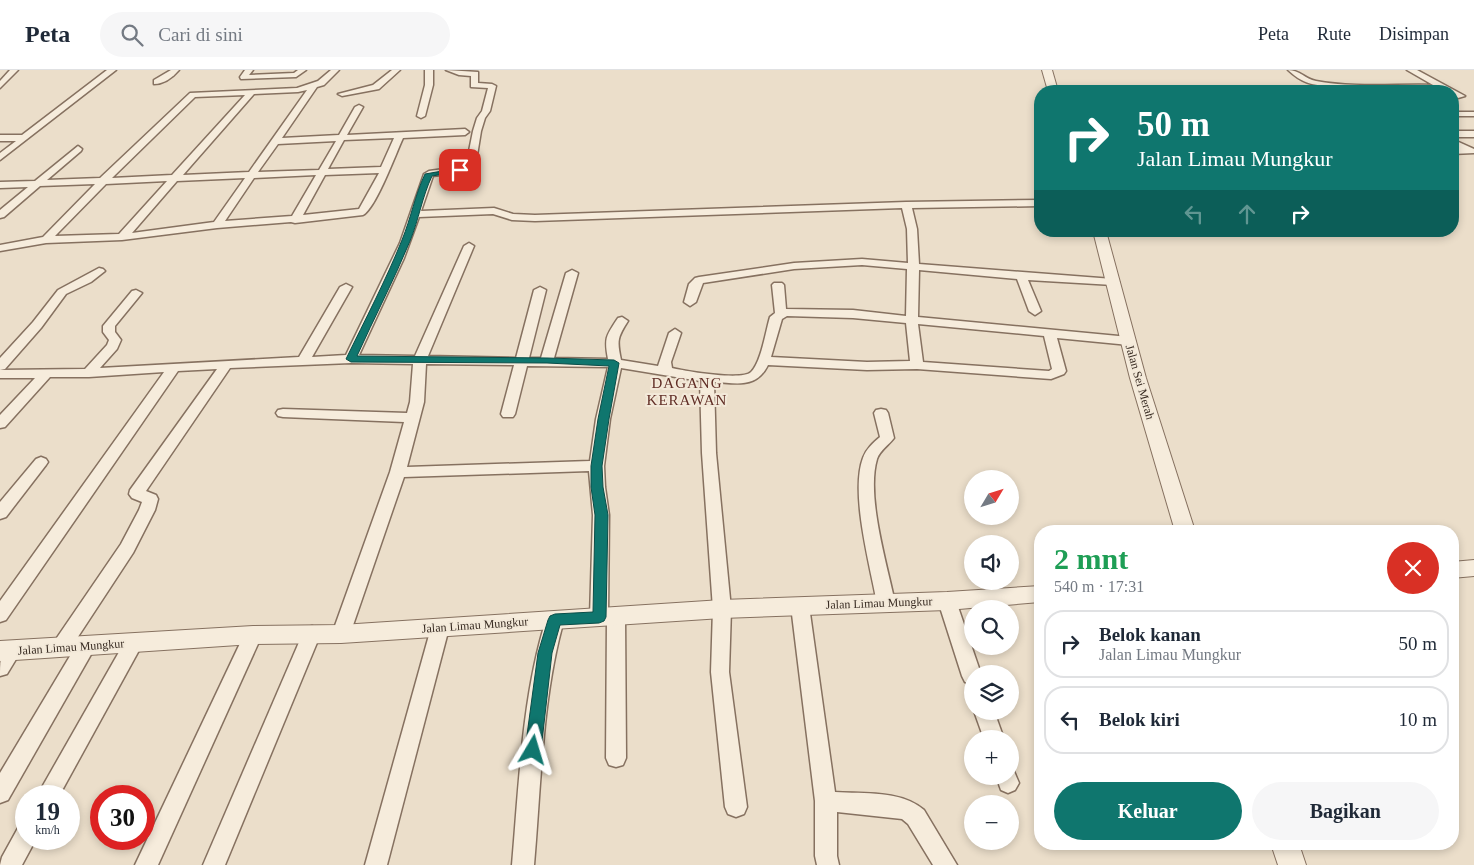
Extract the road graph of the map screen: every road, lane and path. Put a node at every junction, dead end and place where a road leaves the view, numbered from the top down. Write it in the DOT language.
graph roads {
  1 [pos="14,70"];
  2 [pos="112,70"];
  3 [pos="175,70"];
  4 [pos="249,70"];
  5 [pos="302,70"];
  6 [pos="334,70"];
  7 [pos="396,70"];
  8 [pos="429,70"];
  9 [pos="449,70"];
  10 [pos="1046,70"];
  11 [pos="1292,70"];
  12 [pos="1411,70"];
  13 [pos="157,82"];
  14 [pos="1051,85"];
  15 [pos="1333,85"];
  16 [pos="1441,85"];
  17 [pos="0,86"];
  18 [pos="313,87"];
  19 [pos="252,92"];
  20 [pos="342,94"];
  21 [pos="1459,94"];
  22 [pos="1462,96"];
  23 [pos="359,108"];
  24 [pos="1459,114"];
  25 [pos="1474,114"];
  26 [pos="421,116"];
  27 [pos="465,132"];
  28 [pos="1459,134"];
  29 [pos="1474,134"];
  30 [pos="400,135"];
  31 [pos="0,138"];
  32 [pos="25,138"];
  33 [pos="340,138"];
  34 [pos="276,140"];
  35 [pos="1459,145"];
  36 [pos="78,149"];
  37 [pos="1459,151"];
  38 [pos="0,157"];
  39 [pos="385,170"];
  40 [pos="321,172"];
  41 [pos="252,175"];
  42 [pos="177,177"];
  43 [pos="104,180"];
  44 [pos="38,183"];
  45 [pos="0,185"];
  46 [pos="1034,203"];
  47 [pos="906,205"];
  48 [pos="2,213"];
  49 [pos="416,214"];
  50 [pos="296,220"];
  51 [pos="217,225"];
  52 [pos="122,237"];
  53 [pos="1101,237"];
  54 [pos="46,240"];
  55 [pos="468,246"];
  56 [pos="0,248"];
  57 [pos="913,265"];
  58 [pos="99,270"];
  59 [pos="572,273"];
  60 [pos="1021,276"];
  61 [pos="1113,282"];
  62 [pos="778,285"];
  63 [pos="346,287"];
  64 [pos="540,290"];
  65 [pos="136,293"];
  66 [pos="690,302"];
  67 [pos="1034,312"];
  68 [pos="781,314"];
  69 [pos="912,321"];
  70 [pos="622,322"];
  71 [pos="676,333"];
  72 [pos="1050,334"];
  73 [pos="1129,342"];
  74 [pos="351,359"];
  75 [pos="420,360"];
  76 [pos="547,360"];
  77 [pos="523,361"];
  78 [pos="764,361"];
  79 [pos="304,362"];
  80 [pos="614,363"];
  81 [pos="228,364"];
  82 [pos="0,366"];
  83 [pos="917,366"];
  84 [pos="174,367"];
  85 [pos="665,371"];
  86 [pos="90,373"];
  87 [pos="0,374"];
  88 [pos="46,374"];
  89 [pos="707,378"];
  90 [pos="284,413"];
  91 [pos="881,413"];
  92 [pos="508,414"];
  93 [pos="413,418"];
  94 [pos="0,424"];
  95 [pos="41,462"];
  96 [pos="597,466"];
  97 [pos="398,472"];
  98 [pos="0,513"];
  99 [pos="1183,525"];
  100 [pos="1474,568"];
  101 [pos="1459,569"];
  102 [pos="1034,594"];
  103 [pos="947,600"];
  104 [pos="886,602"];
  105 [pos="800,606"];
  106 [pos="722,609"];
  107 [pos="0,614"];
  108 [pos="608,617"];
  109 [pos="555,620"];
  110 [pos="440,628"];
  111 [pos="312,633"];
  112 [pos="341,634"];
  113 [pos="253,635"];
  114 [pos="134,643"];
  115 [pos="86,646"];
  116 [pos="61,647"];
  117 [pos="4,657"];
  118 [pos="968,665"];
  119 [pos="616,758"];
  120 [pos="54,785"];
  121 [pos="0,793"];
  122 [pos="826,801"];
  123 [pos="736,807"];
  124 [pos="18,850"];
  125 [pos="1287,850"];
  126 [pos="10,865"];
  127 [pos="146,865"];
  128 [pos="214,865"];
  129 [pos="376,865"];
  130 [pos="522,865"];
  131 [pos="828,865"];
  132 [pos="946,865"];
  133 [pos="1292,865"];
  1 -- 17 [label="street"];
  2 -- 32 [label="street"];
  3 -- 13 [label="street"];
  4 -- 5 [label="street"];
  6 -- 18 [label="street"];
  7 -- 20 [label="street"];
  8 -- 9 [label="street"];
  8 -- 26 [label="street"];
  9 -- 49 [label="street"];
  10 -- 14 [label="street"];
  11 -- 15 [label="street"];
  12 -- 16 [label="street"];
  18 -- 19 [label="street"];
  18 -- 34 [label="street"];
  19 -- 42 [label="street"];
  19 -- 43 [label="street"];
  21 -- 22 [label="street"];
  23 -- 33 [label="street"];
  24 -- 25 [label="street"];
  27 -- 30 [label="street"];
  28 -- 29 [label="street"];
  30 -- 33 [label="street"];
  30 -- 39 [label="street"];
  31 -- 32 [label="street"];
  32 -- 38 [label="street"];
  33 -- 34 [label="street"];
  33 -- 40 [label="street"];
  34 -- 41 [label="street"];
  35 -- 37 [label="street"];
  36 -- 44 [label="street"];
  39 -- 40 [label="street"];
  39 -- 50 [label="street"];
  40 -- 41 [label="street"];
  40 -- 50 [label="street"];
  41 -- 42 [label="street"];
  41 -- 51 [label="street"];
  42 -- 43 [label="street"];
  42 -- 52 [label="street"];
  43 -- 44 [label="street"];
  43 -- 54 [label="street"];
  44 -- 45 [label="street"];
  44 -- 48 [label="street"];
  46 -- 47 [label="street"];
  47 -- 49 [label="street"];
  47 -- 57 [label="street"];
  49 -- 74 [label="street"];
  50 -- 51 [label="street"];
  51 -- 52 [label="street"];
  52 -- 54 [label="street"];
  53 -- 61 [label="street, Jalan Sei Merah"];
  54 -- 56 [label="street"];
  55 -- 75 [label="street"];
  57 -- 60 [label="street"];
  57 -- 66 [label="street"];
  57 -- 69 [label="street"];
  58 -- 82 [label="street"];
  59 -- 76 [label="street"];
  60 -- 61 [label="street"];
  60 -- 67 [label="street"];
  61 -- 73 [label="street, Jalan Sei Merah"];
  62 -- 68 [label="street"];
  63 -- 79 [label="street"];
  64 -- 77 [label="street"];
  65 -- 86 [label="street"];
  68 -- 69 [label="street"];
  68 -- 78 [label="street"];
  69 -- 72 [label="street"];
  69 -- 83 [label="street"];
  70 -- 80 [label="street"];
  71 -- 85 [label="street"];
  72 -- 73 [label="street"];
  72 -- 83 [label="street"];
  73 -- 99 [label="street, Jalan Sei Merah"];
  74 -- 75 [label="street"];
  74 -- 79 [label="street"];
  75 -- 77 [label="street"];
  75 -- 93 [label="street"];
  76 -- 77 [label="street"];
  76 -- 80 [label="street"];
  77 -- 92 [label="street"];
  78 -- 83 [label="street"];
  78 -- 89 [label="street"];
  79 -- 81 [label="street"];
  80 -- 85 [label="street"];
  80 -- 96 [label="street"];
  81 -- 84 [label="street"];
  81 -- 116 [label="street"];
  84 -- 86 [label="street"];
  84 -- 107 [label="street"];
  85 -- 89 [label="street"];
  86 -- 88 [label="street"];
  87 -- 88 [label="street"];
  88 -- 94 [label="street"];
  89 -- 106 [label="street"];
  90 -- 93 [label="street"];
  91 -- 104 [label="street"];
  93 -- 97 [label="street"];
  95 -- 98 [label="street"];
  96 -- 97 [label="street"];
  96 -- 108 [label="street"];
  97 -- 112 [label="street"];
  100 -- 101 [label="street"];
  102 -- 103 [label="street, Jalan Limau Mungkur"];
  103 -- 104 [label="street, Jalan Limau Mungkur"];
  103 -- 118 [label="street"];
  104 -- 105 [label="street, Jalan Limau Mungkur"];
  105 -- 106 [label="street, Jalan Limau Mungkur"];
  105 -- 122 [label="street"];
  106 -- 108 [label="street, Jalan Limau Mungkur"];
  106 -- 123 [label="street"];
  108 -- 109 [label="street, Jalan Limau Mungkur"];
  108 -- 119 [label="street"];
  109 -- 110 [label="street, Jalan Limau Mungkur"];
  109 -- 130 [label="street"];
  110 -- 112 [label="street, Jalan Limau Mungkur"];
  110 -- 129 [label="street"];
  111 -- 112 [label="street, Jalan Limau Mungkur"];
  111 -- 113 [label="street, Jalan Limau Mungkur"];
  111 -- 128 [label="street"];
  113 -- 114 [label="street, Jalan Limau Mungkur"];
  113 -- 127 [label="street"];
  114 -- 115 [label="street, Jalan Limau Mungkur"];
  114 -- 120 [label="street"];
  115 -- 116 [label="street, Jalan Limau Mungkur"];
  115 -- 121 [label="street"];
  116 -- 117 [label="street, Jalan Limau Mungkur"];
  122 -- 131 [label="street"];
  122 -- 132 [label="street"];
  124 -- 126 [label="street"];
  125 -- 133 [label="street"];
}
